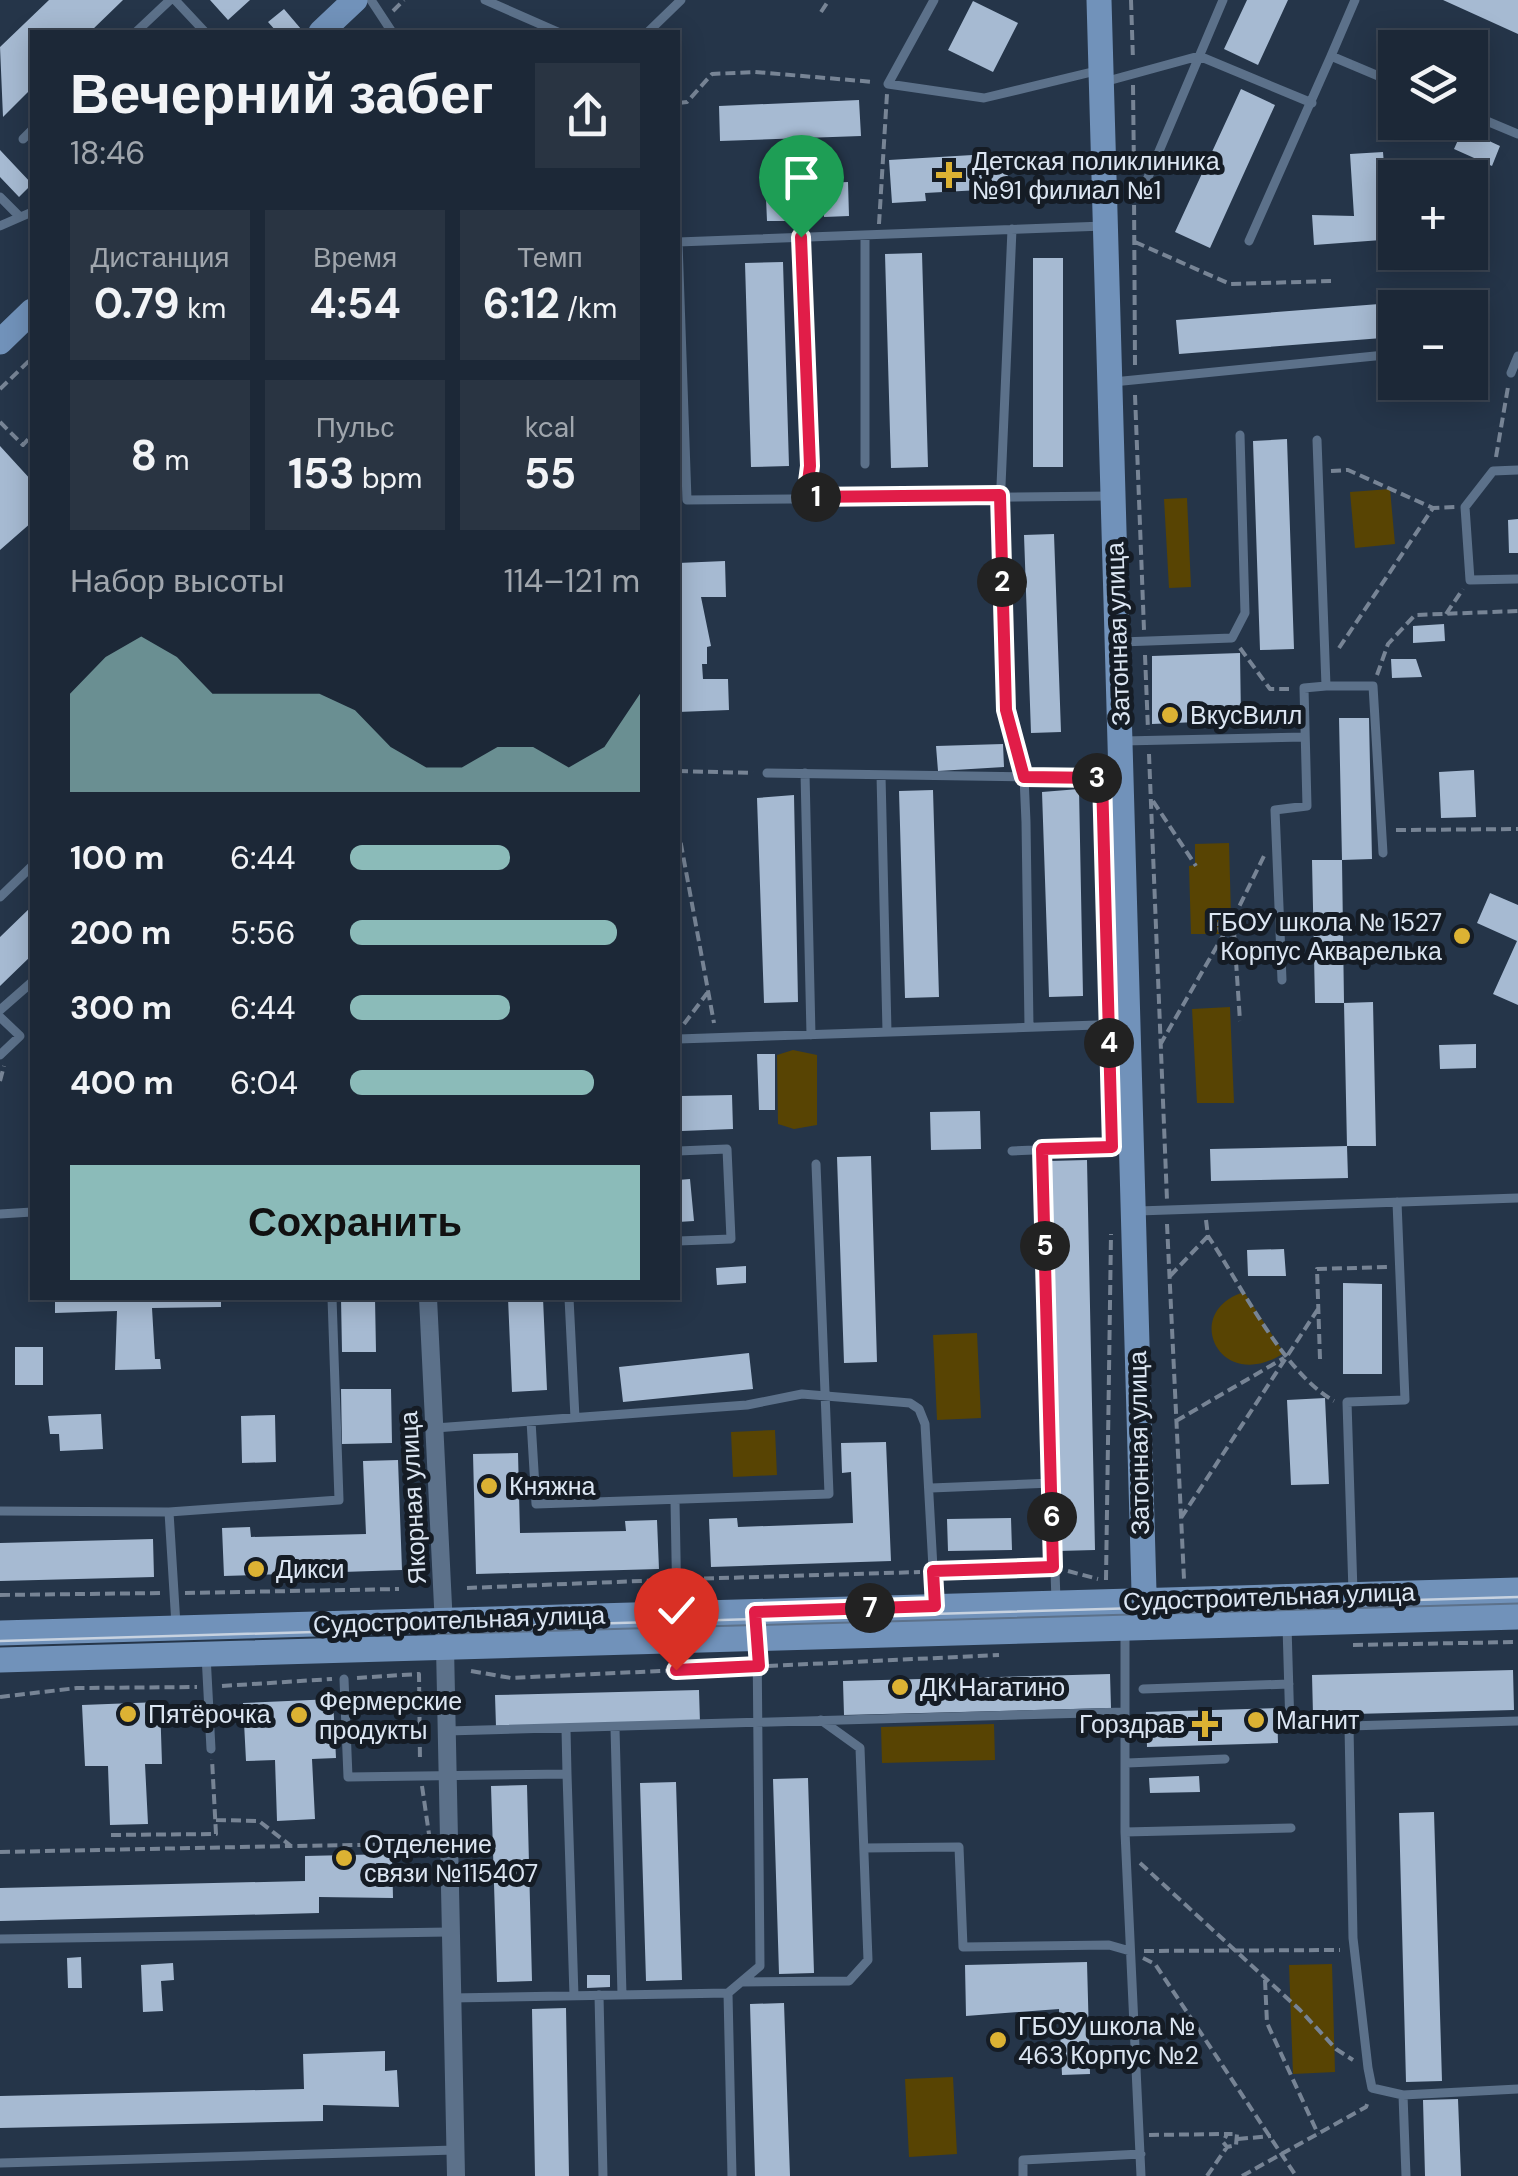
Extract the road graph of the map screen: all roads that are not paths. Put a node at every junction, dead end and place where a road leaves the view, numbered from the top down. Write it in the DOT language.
graph roads {
  1 [pos="173,0"];
  2 [pos="355,0"];
  3 [pos="370,0"];
  4 [pos="485,0"];
  5 [pos="681,0"];
  6 [pos="934,0"];
  7 [pos="1099,0"];
  8 [pos="1223,0"];
  9 [pos="1355,0"];
  10 [pos="138,30"];
  11 [pos="203,30"];
  12 [pos="323,30"];
  13 [pos="391,30"];
  14 [pos="553,30"];
  15 [pos="650,30"];
  16 [pos="1199,56"];
  17 [pos="1330,56"];
  18 [pos="1102,76"];
  19 [pos="1378,76"];
  20 [pos="1312,103"];
  21 [pos="1488,122"];
  22 [pos="30,132"];
  23 [pos="1518,134"];
  24 [pos="23,139"];
  25 [pos="1146,182"];
  26 [pos="0,197"];
  27 [pos="30,213"];
  28 [pos="20,217"];
  29 [pos="0,226"];
  30 [pos="1106,226"];
  31 [pos="1012,230"];
  32 [pos="865,235"];
  33 [pos="801,237"];
  34 [pos="1248,241"];
  35 [pos="680,242"];
  36 [pos="30,313"];
  37 [pos="0,342"];
  38 [pos="1378,356"];
  39 [pos="1518,356"];
  40 [pos="680,371"];
  41 [pos="1511,373"];
  42 [pos="1123,382"];
  43 [pos="1240,434"];
  44 [pos="1318,440"];
  45 [pos="865,464"];
  46 [pos="810,466"];
  47 [pos="1518,470"];
  48 [pos="1000,495"];
  49 [pos="1114,496"];
  50 [pos="682,500"];
  51 [pos="1518,579"];
  52 [pos="1132,642"];
  53 [pos="1326,686"];
  54 [pos="1305,737"];
  55 [pos="1122,740"];
  56 [pos="767,773"];
  57 [pos="805,773"];
  58 [pos="882,774"];
  59 [pos="1024,777"];
  60 [pos="1102,778"];
  61 [pos="1383,853"];
  62 [pos="30,868"];
  63 [pos="0,897"];
  64 [pos="1282,980"];
  65 [pos="30,984"];
  66 [pos="0,1013"];
  67 [pos="1130,1024"];
  68 [pos="1029,1027"];
  69 [pos="887,1032"];
  70 [pos="680,1035"];
  71 [pos="810,1035"];
  72 [pos="0,1055"];
  73 [pos="1134,1146"];
  74 [pos="1042,1149"];
  75 [pos="1012,1150"];
  76 [pos="680,1151"];
  77 [pos="816,1164"];
  78 [pos="1518,1198"];
  79 [pos="1397,1202"];
  80 [pos="30,1212"];
  81 [pos="1135,1212"];
  82 [pos="0,1214"];
  83 [pos="680,1241"];
  84 [pos="332,1300"];
  85 [pos="428,1300"];
  86 [pos="570,1300"];
  87 [pos="826,1396"];
  88 [pos="575,1418"];
  89 [pos="532,1421"];
  90 [pos="434,1428"];
  91 [pos="1052,1483"];
  92 [pos="931,1488"];
  93 [pos="675,1500"];
  94 [pos="0,1512"];
  95 [pos="169,1512"];
  96 [pos="1518,1590"];
  97 [pos="1353,1594"];
  98 [pos="1056,1603"];
  99 [pos="1518,1603"];
  100 [pos="935,1606"];
  101 [pos="677,1614"];
  102 [pos="1518,1616"];
  103 [pos="1139,1617"];
  104 [pos="1287,1623"];
  105 [pos="756,1625"];
  106 [pos="176,1628"];
  107 [pos="205,1628"];
  108 [pos="0,1633"];
  109 [pos="444,1634"];
  110 [pos="206,1654"];
  111 [pos="177,1655"];
  112 [pos="0,1660"];
  113 [pos="344,1679"];
  114 [pos="1289,1684"];
  115 [pos="1144,1689"];
  116 [pos="1125,1712"];
  117 [pos="821,1720"];
  118 [pos="756,1721"];
  119 [pos="1518,1721"];
  120 [pos="1348,1726"];
  121 [pos="615,1728"];
  122 [pos="566,1729"];
  123 [pos="444,1731"];
  124 [pos="211,1749"];
  125 [pos="1225,1760"];
  126 [pos="1127,1762"];
  127 [pos="567,1774"];
  128 [pos="445,1775"];
  129 [pos="1291,1828"];
  130 [pos="1125,1832"];
  131 [pos="864,1848"];
  132 [pos="449,1932"];
  133 [pos="0,1939"];
  134 [pos="1130,1951"];
  135 [pos="741,1982"];
  136 [pos="728,1993"];
  137 [pos="622,1995"];
  138 [pos="574,1996"];
  139 [pos="599,1996"];
  140 [pos="451,1998"];
  141 [pos="1518,2089"];
  142 [pos="1402,2095"];
  143 [pos="455,2150"];
  144 [pos="1140,2154"];
  145 [pos="0,2162"];
  146 [pos="456,2176"];
  147 [pos="603,2176"];
  148 [pos="732,2176"];
  149 [pos="1023,2176"];
  150 [pos="1142,2176"];
  151 [pos="1406,2176"];
  1 -- 10 [label="lane"];
  1 -- 11 [label="lane"];
  2 -- 12 [label="street"];
  3 -- 13 [label="lane"];
  4 -- 14 [label="lane"];
  5 -- 15 [label="lane"];
  6 -- 18 [label="lane"];
  7 -- 18 [label="street, Затонная улица"];
  8 -- 16 [label="lane"];
  9 -- 17 [label="lane"];
  16 -- 18 [label="lane"];
  16 -- 20 [label="lane"];
  16 -- 25 [label="lane"];
  17 -- 19 [label="lane"];
  17 -- 20 [label="lane"];
  18 -- 30 [label="street, Затонная улица"];
  20 -- 34 [label="lane"];
  21 -- 23 [label="lane"];
  22 -- 24 [label="lane"];
  26 -- 28 [label="lane"];
  27 -- 28 [label="lane"];
  28 -- 29 [label="lane"];
  30 -- 31 [label="lane"];
  30 -- 42 [label="street, Затонная улица"];
  31 -- 32 [label="lane"];
  31 -- 48 [label="lane"];
  32 -- 33 [label="lane"];
  32 -- 45 [label="lane"];
  33 -- 35 [label="lane"];
  33 -- 46 [label="lane"];
  36 -- 37 [label="street"];
  38 -- 42 [label="lane"];
  39 -- 41 [label="lane"];
  40 -- 50 [label="lane"];
  42 -- 49 [label="street, Затонная улица"];
  43 -- 52 [label="lane"];
  44 -- 53 [label="lane"];
  47 -- 51 [label="lane"];
  48 -- 49 [label="lane"];
  48 -- 50 [label="lane"];
  48 -- 59 [label="lane"];
  49 -- 52 [label="street, Затонная улица"];
  52 -- 55 [label="street, Затонная улица"];
  53 -- 54 [label="lane"];
  53 -- 61 [label="lane"];
  54 -- 55 [label="lane"];
  54 -- 64 [label="lane"];
  55 -- 67 [label="street, Затонная улица"];
  56 -- 57 [label="lane"];
  57 -- 58 [label="lane"];
  57 -- 71 [label="lane"];
  58 -- 59 [label="lane"];
  58 -- 69 [label="lane"];
  59 -- 60 [label="lane"];
  59 -- 68 [label="lane"];
  62 -- 63 [label="lane"];
  65 -- 66 [label="lane"];
  66 -- 72 [label="lane"];
  67 -- 68 [label="lane"];
  67 -- 73 [label="street, Затонная улица"];
  68 -- 69 [label="lane"];
  69 -- 71 [label="lane"];
  70 -- 71 [label="lane"];
  73 -- 74 [label="lane"];
  73 -- 81 [label="street, Затонная улица"];
  74 -- 75 [label="lane"];
  74 -- 91 [label="lane"];
  76 -- 83 [label="lane"];
  77 -- 87 [label="lane"];
  78 -- 79 [label="lane"];
  79 -- 81 [label="lane"];
  79 -- 97 [label="lane"];
  80 -- 82 [label="lane"];
  81 -- 103 [label="street, Затонная улица"];
  84 -- 95 [label="lane"];
  85 -- 90 [label="street, Якорная улица"];
  86 -- 88 [label="lane"];
  87 -- 88 [label="lane"];
  87 -- 92 [label="lane"];
  87 -- 93 [label="lane"];
  88 -- 89 [label="lane"];
  89 -- 90 [label="lane"];
  89 -- 93 [label="lane"];
  90 -- 109 [label="street, Якорная улица"];
  91 -- 92 [label="lane"];
  91 -- 98 [label="lane"];
  92 -- 100 [label="lane"];
  93 -- 101 [label="lane"];
  94 -- 95 [label="lane"];
  95 -- 106 [label="lane"];
  96 -- 97 [label="street, Судостроительная улица"];
  97 -- 103 [label="street, Судостроительная улица"];
  98 -- 100 [label="street, Судостроительная улица"];
  98 -- 103 [label="street, Судостроительная улица"];
  99 -- 103 [label="lane"];
  100 -- 105 [label="street, Судостроительная улица"];
  101 -- 105 [label="street, Судостроительная улица"];
  101 -- 109 [label="street, Судостроительная улица"];
  102 -- 104 [label="street, Судостроительная улица"];
  103 -- 104 [label="street, Судостроительная улица"];
  103 -- 105 [label="street, Судостроительная улица"];
  103 -- 116 [label="lane"];
  104 -- 114 [label="lane"];
  105 -- 109 [label="street, Судостроительная улица"];
  105 -- 118 [label="lane"];
  106 -- 107 [label="street, Судостроительная улица"];
  106 -- 108 [label="street, Судостроительная улица"];
  106 -- 111 [label="lane"];
  107 -- 109 [label="street, Судостроительная улица"];
  107 -- 110 [label="lane"];
  109 -- 110 [label="street, Судостроительная улица"];
  109 -- 123 [label="street, Якорная улица"];
  110 -- 111 [label="street, Судостроительная улица"];
  110 -- 124 [label="lane"];
  111 -- 112 [label="street, Судостроительная улица"];
  113 -- 128 [label="lane"];
  114 -- 115 [label="lane"];
  114 -- 120 [label="lane"];
  116 -- 117 [label="lane"];
  116 -- 126 [label="lane"];
  117 -- 118 [label="lane"];
  117 -- 131 [label="lane"];
  118 -- 121 [label="lane"];
  118 -- 135 [label="lane"];
  119 -- 120 [label="lane"];
  120 -- 142 [label="lane"];
  121 -- 122 [label="lane"];
  121 -- 137 [label="lane"];
  122 -- 123 [label="lane"];
  122 -- 127 [label="lane"];
  123 -- 128 [label="street, Якорная улица"];
  125 -- 126 [label="lane"];
  126 -- 130 [label="lane"];
  127 -- 128 [label="lane"];
  127 -- 138 [label="lane"];
  128 -- 132 [label="street, Якорная улица"];
  129 -- 130 [label="lane"];
  130 -- 134 [label="lane"];
  131 -- 134 [label="lane"];
  131 -- 135 [label="lane"];
  132 -- 133 [label="lane"];
  132 -- 140 [label="street, Якорная улица"];
  134 -- 144 [label="lane"];
  135 -- 136 [label="lane"];
  136 -- 137 [label="lane"];
  136 -- 148 [label="lane"];
  137 -- 139 [label="lane"];
  138 -- 139 [label="lane"];
  138 -- 140 [label="lane"];
  139 -- 147 [label="lane"];
  140 -- 143 [label="street, Якорная улица"];
  141 -- 142 [label="lane"];
  142 -- 151 [label="lane"];
  143 -- 145 [label="lane"];
  143 -- 146 [label="street, Якорная улица"];
  144 -- 149 [label="lane"];
  144 -- 150 [label="lane"];
}
